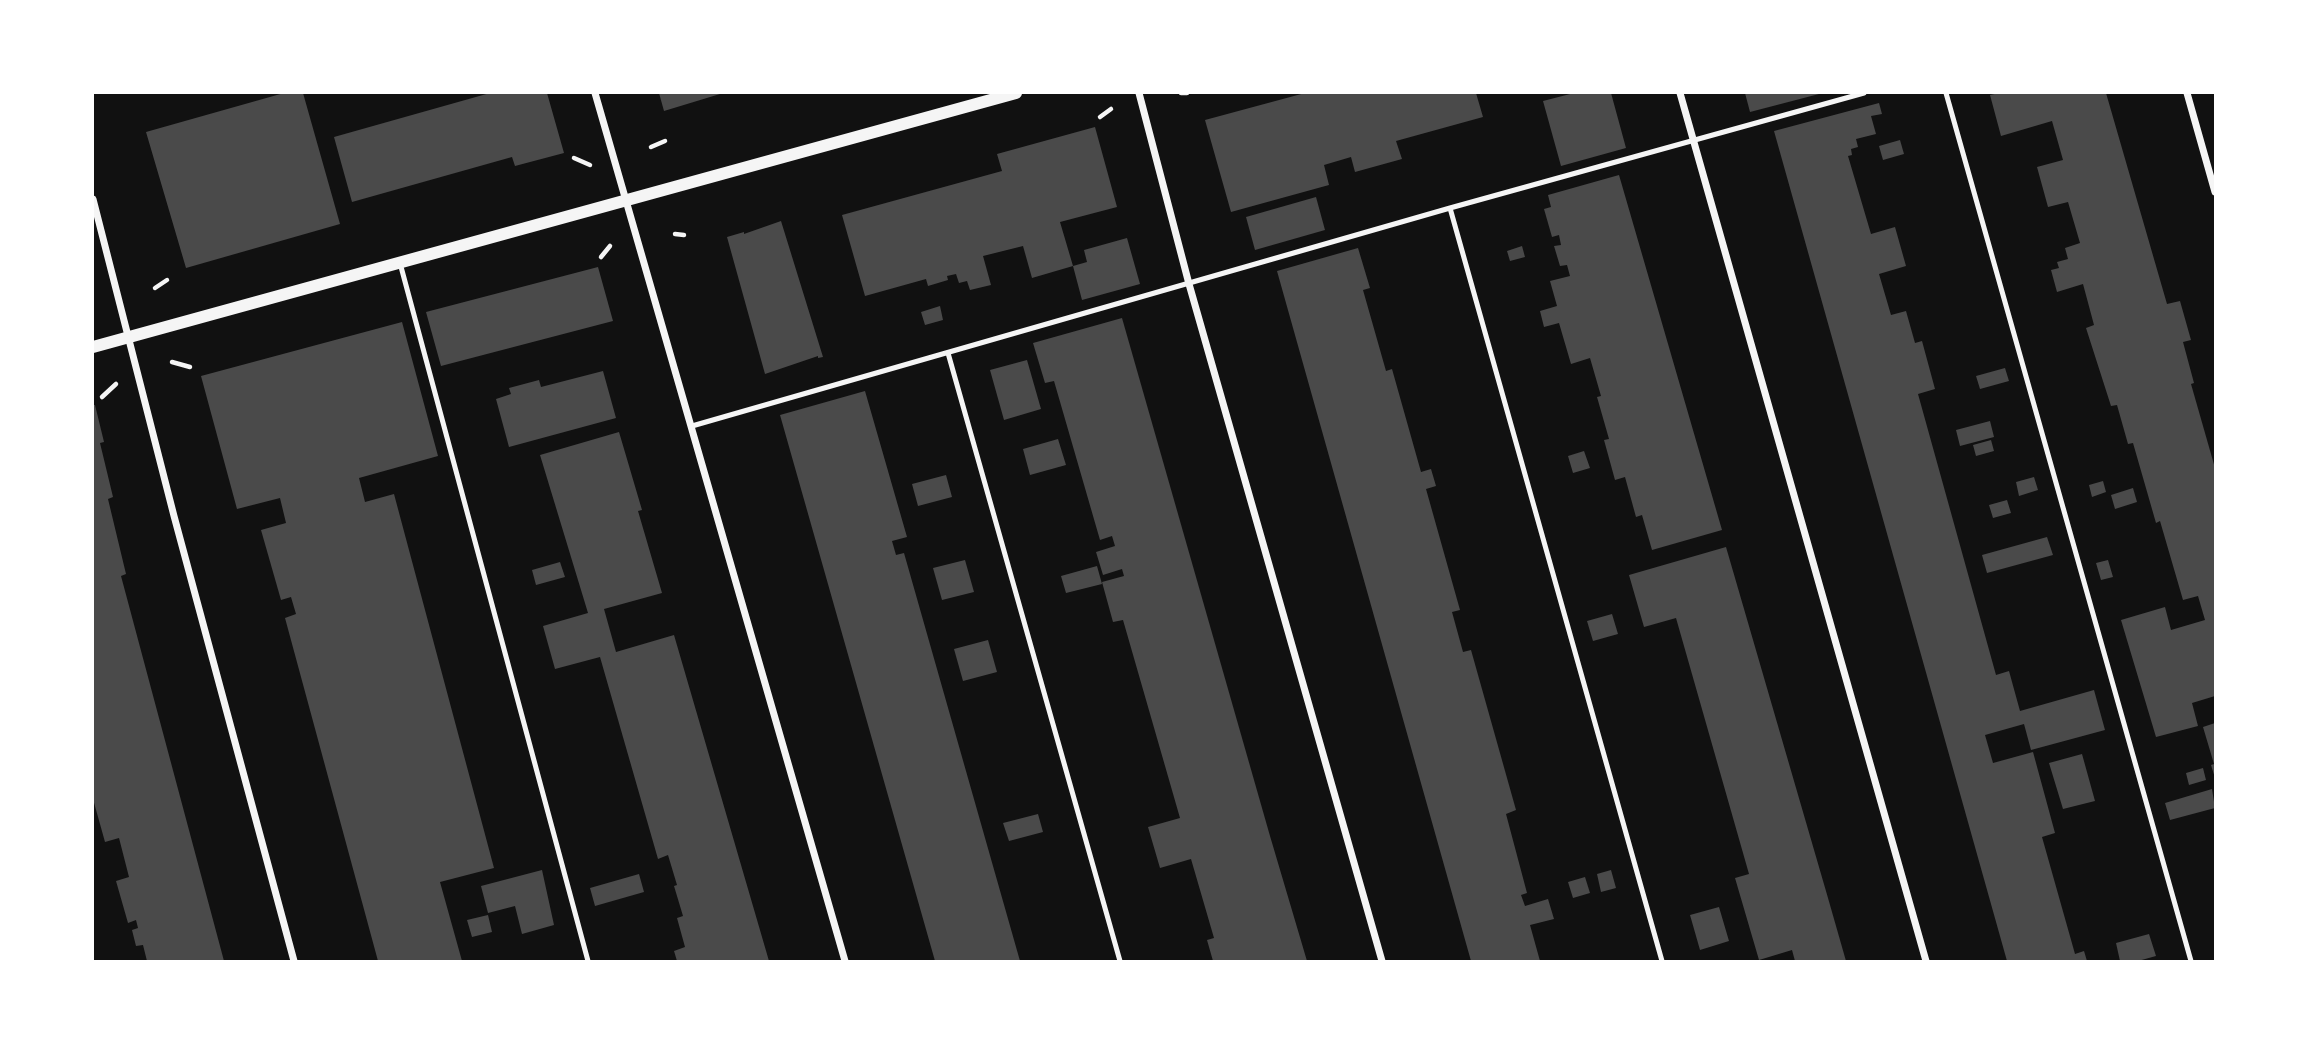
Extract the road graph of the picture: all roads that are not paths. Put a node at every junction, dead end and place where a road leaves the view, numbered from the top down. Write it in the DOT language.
graph roads {
  1 [pos="595,93"];
  2 [pos="1016,93"];
  3 [pos="1139,93"];
  4 [pos="1680,93"];
  5 [pos="1864,93"];
  6 [pos="1946,93"];
  7 [pos="2188,93"];
  8 [pos="1693,140"];
  9 [pos="2215,192"];
  10 [pos="93,199"];
  11 [pos="625,201"];
  12 [pos="1450,208"];
  13 [pos="400,263"];
  14 [pos="1189,284"];
  15 [pos="128,338"];
  16 [pos="93,347"];
  17 [pos="948,353"];
  18 [pos="692,426"];
  19 [pos="294,961"];
  20 [pos="589,961"];
  21 [pos="845,961"];
  22 [pos="1120,961"];
  23 [pos="1382,961"];
  24 [pos="1662,961"];
  25 [pos="1926,961"];
  26 [pos="2191,961"];
  1 -- 11 [label="street"];
  2 -- 11 [label="street"];
  3 -- 14 [label="street"];
  4 -- 8 [label="street"];
  5 -- 8 [label="lane"];
  6 -- 26 [label="lane"];
  7 -- 9 [label="street"];
  8 -- 12 [label="lane"];
  8 -- 25 [label="street"];
  10 -- 15 [label="street"];
  11 -- 13 [label="street"];
  11 -- 18 [label="street"];
  12 -- 14 [label="lane"];
  12 -- 24 [label="lane"];
  13 -- 15 [label="street"];
  13 -- 20 [label="lane"];
  14 -- 17 [label="lane"];
  14 -- 23 [label="street"];
  15 -- 16 [label="street"];
  15 -- 19 [label="street"];
  17 -- 18 [label="lane"];
  17 -- 22 [label="lane"];
  18 -- 21 [label="street"];
}
